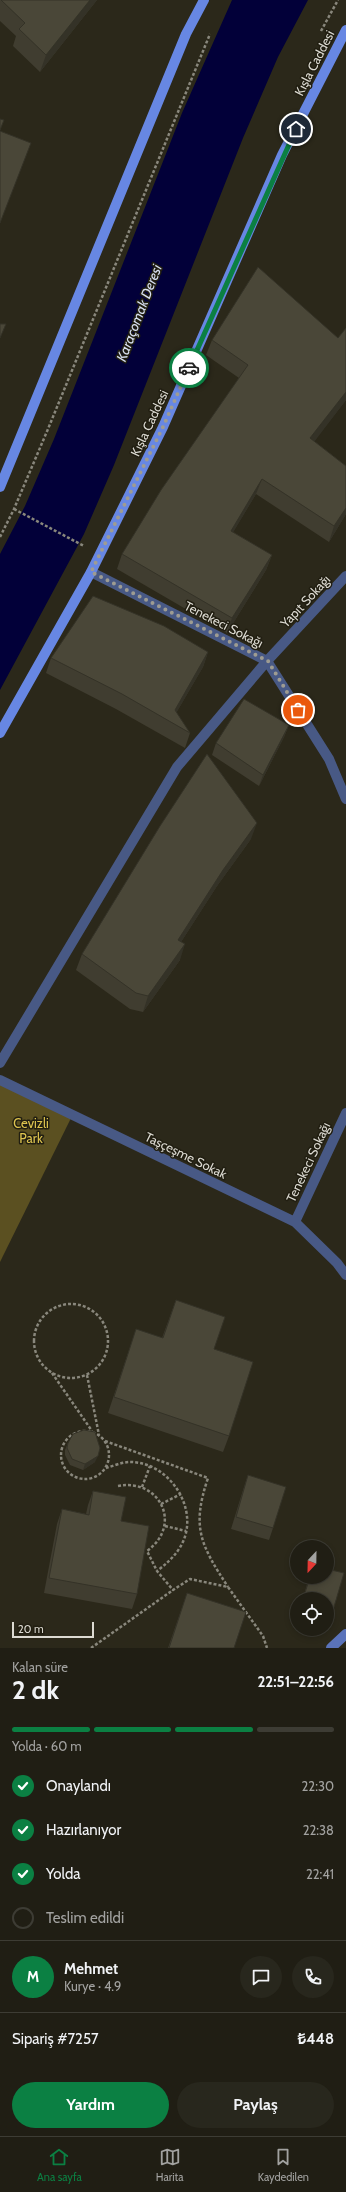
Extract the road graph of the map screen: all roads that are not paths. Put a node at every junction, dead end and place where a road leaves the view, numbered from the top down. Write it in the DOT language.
graph roads {
  1 [pos="201,1"];
  2 [pos="346,30"];
  3 [pos="0,486"];
  4 [pos="91,572"];
  5 [pos="346,576"];
  6 [pos="268,661"];
  7 [pos="0,733"];
  8 [pos="346,799"];
  9 [pos="0,1063"];
  10 [pos="0,1080"];
  11 [pos="346,1113"];
  12 [pos="294,1222"];
  13 [pos="346,1276"];
  14 [pos="346,1634"];
  15 [pos="331,1648"];
  1 -- 3 [label="main road"];
  2 -- 4 [label="main road, Kışla Caddesi"];
  4 -- 6 [label="street, Tenekeci Sokağı"];
  4 -- 7 [label="main road, Kışla Caddesi"];
  5 -- 6 [label="street, Yapıt Sokağı"];
  6 -- 8 [label="street, Tenekeci Sokağı"];
  6 -- 9 [label="street, Yapıt Sokağı"];
  10 -- 12 [label="street, Taşçeşme Sokak"];
  11 -- 12 [label="street, Tenekeci Sokağı"];
  12 -- 13 [label="street, Taşçeşme Sokak"];
  14 -- 15 [label="main road"];
}
